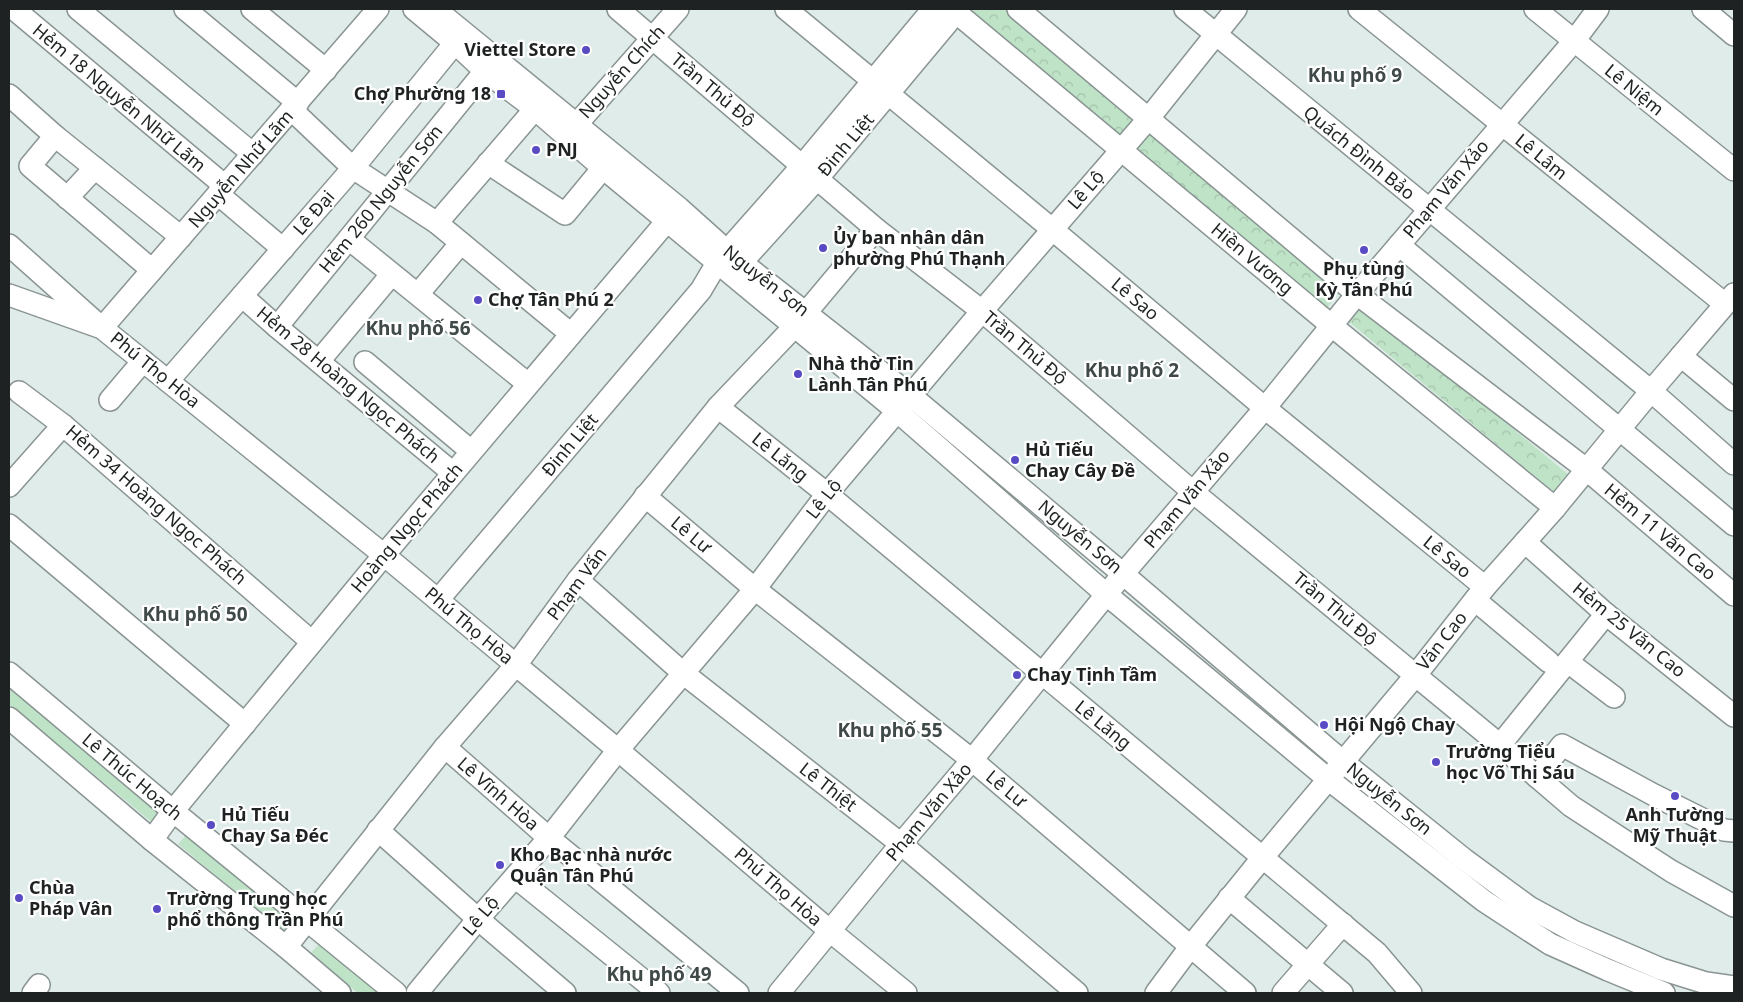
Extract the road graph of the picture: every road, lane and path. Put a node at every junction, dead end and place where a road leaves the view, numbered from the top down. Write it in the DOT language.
graph roads {
  1 [pos="14,9"];
  2 [pos="78,9"];
  3 [pos="185,9"];
  4 [pos="252,9"];
  5 [pos="378,9"];
  6 [pos="414,9"];
  7 [pos="435,9"];
  8 [pos="618,9"];
  9 [pos="678,9"];
  10 [pos="786,9"];
  11 [pos="933,9"];
  12 [pos="1018,9"];
  13 [pos="1185,9"];
  14 [pos="1236,9"];
  15 [pos="1359,9"];
  16 [pos="1535,9"];
  17 [pos="1598,9"];
  18 [pos="1703,9"];
  19 [pos="955,10"];
  20 [pos="1216,35"];
  21 [pos="1734,35"];
  22 [pos="652,38"];
  23 [pos="1574,41"];
  24 [pos="455,43"];
  25 [pos="326,70"];
  26 [pos="485,70"];
  27 [pos="880,87"];
  28 [pos="9,95"];
  29 [pos="295,106"];
  30 [pos="535,109"];
  31 [pos="1149,118"];
  32 [pos="1501,125"];
  33 [pos="571,130"];
  34 [pos="55,136"];
  35 [pos="1122,149"];
  36 [pos="253,154"];
  37 [pos="488,163"];
  38 [pos="95,168"];
  39 [pos="353,168"];
  40 [pos="603,168"];
  41 [pos="1734,170"];
  42 [pos="809,172"];
  43 [pos="222,190"];
  44 [pos="388,191"];
  45 [pos="66,198"];
  46 [pos="1428,210"];
  47 [pos="667,221"];
  48 [pos="437,223"];
  49 [pos="876,229"];
  50 [pos="1053,230"];
  51 [pos="181,237"];
  52 [pos="349,239"];
  53 [pos="461,243"];
  54 [pos="1399,244"];
  55 [pos="9,245"];
  56 [pos="283,249"];
  57 [pos="729,263"];
  58 [pos="152,270"];
  59 [pos="391,275"];
  60 [pos="418,294"];
  61 [pos="1357,294"];
  62 [pos="9,295"];
  63 [pos="242,296"];
  64 [pos="1730,299"];
  65 [pos="982,311"];
  66 [pos="800,320"];
  67 [pos="1332,326"];
  68 [pos="277,327"];
  69 [pos="102,328"];
  70 [pos="571,334"];
  71 [pos="1682,356"];
  72 [pos="143,361"];
  73 [pos="319,361"];
  74 [pos="365,362"];
  75 [pos="168,381"];
  76 [pos="528,384"];
  77 [pos="1651,390"];
  78 [pos="19,392"];
  79 [pos="110,400"];
  80 [pos="1734,400"];
  81 [pos="904,403"];
  82 [pos="718,407"];
  83 [pos="1265,408"];
  84 [pos="63,425"];
  85 [pos="1620,429"];
  86 [pos="471,452"];
  87 [pos="1734,464"];
  88 [pos="1586,469"];
  89 [pos="453,473"];
  90 [pos="9,486"];
  91 [pos="1193,492"];
  92 [pos="827,494"];
  93 [pos="645,496"];
  94 [pos="1555,508"];
  95 [pos="9,525"];
  96 [pos="1734,525"];
  97 [pos="1525,542"];
  98 [pos="384,555"];
  99 [pos="1123,574"];
  100 [pos="578,580"];
  101 [pos="755,589"];
  102 [pos="1107,594"];
  103 [pos="1480,594"];
  104 [pos="1734,595"];
  105 [pos="438,600"];
  106 [pos="1606,614"];
  107 [pos="312,642"];
  108 [pos="1558,662"];
  109 [pos="516,665"];
  110 [pos="9,673"];
  111 [pos="683,673"];
  112 [pos="1041,674"];
  113 [pos="1415,676"];
  114 [pos="1614,697"];
  115 [pos="1734,716"];
  116 [pos="9,718"];
  117 [pos="245,724"];
  118 [pos="1500,745"];
  119 [pos="445,747"];
  120 [pos="618,750"];
  121 [pos="972,760"];
  122 [pos="1342,762"];
  123 [pos="1537,777"];
  124 [pos="1328,778"];
  125 [pos="173,811"];
  126 [pos="1731,825"];
  127 [pos="378,830"];
  128 [pos="549,838"];
  129 [pos="152,840"];
  130 [pos="900,844"];
  131 [pos="1263,857"];
  132 [pos="515,877"];
  133 [pos="1498,884"];
  134 [pos="1229,898"];
  135 [pos="1484,901"];
  136 [pos="1734,906"];
  137 [pos="478,919"];
  138 [pos="308,921"];
  139 [pos="1342,924"];
  140 [pos="830,931"];
  141 [pos="1191,946"];
  142 [pos="286,947"];
  143 [pos="1308,965"];
  144 [pos="1734,987"];
  145 [pos="340,993"];
  146 [pos="396,993"];
  147 [pos="417,993"];
  148 [pos="565,993"];
  149 [pos="659,993"];
  150 [pos="738,993"];
  151 [pos="779,993"];
  152 [pos="906,993"];
  153 [pos="1077,993"];
  154 [pos="1156,993"];
  155 [pos="1245,993"];
  156 [pos="1283,993"];
  157 [pos="1342,993"];
  158 [pos="1411,993"];
  159 [pos="1664,993"];
  1 -- 43 [label="street, Hẻm 18 Nguyễn Nhữ Lãm"];
  2 -- 36 [label="street"];
  3 -- 29 [label="street"];
  4 -- 25 [label="street"];
  5 -- 25 [label="street, Nguyễn Nhữ Lãm"];
  6 -- 24 [label="street, Nguyễn Sơn"];
  7 -- 33 [label="street, Nguyễn Sơn"];
  8 -- 22 [label="street, Trần Thủ Độ"];
  9 -- 22 [label="street, Nguyễn Chích"];
  10 -- 27 [label="street, Lê Sao"];
  11 -- 27 [label="street, Đinh Liệt"];
  12 -- 31 [label="street"];
  13 -- 20 [label="street, Quách Đình Bảo"];
  14 -- 20 [label="street, Lê Lộ"];
  15 -- 32 [label="street, Lê Lâm"];
  16 -- 23 [label="street, Lê Niệm"];
  17 -- 23 [label="street, Phạm Văn Xảo"];
  18 -- 21 [label="street"];
  19 -- 27 [label="street, Đinh Liệt"];
  19 -- 35 [label="street, Hiền Vương"];
  20 -- 31 [label="street, Lê Lộ"];
  20 -- 46 [label="street, Quách Đình Bảo"];
  22 -- 33 [label="street, Nguyễn Chích"];
  22 -- 42 [label="street, Trần Thủ Độ"];
  23 -- 32 [label="street, Phạm Văn Xảo"];
  23 -- 41 [label="street, Lê Niệm"];
  24 -- 26 [label="street, Nguyễn Sơn"];
  24 -- 39 [label="street, Lê Đại"];
  25 -- 29 [label="street, Nguyễn Nhữ Lãm"];
  26 -- 30 [label="street, Nguyễn Sơn"];
  26 -- 44 [label="street, Hẻm 260 Nguyễn Sơn"];
  27 -- 42 [label="street, Đinh Liệt"];
  27 -- 50 [label="street, Lê Sao"];
  28 -- 34 [label="street"];
  29 -- 36 [label="street, Nguyễn Nhữ Lãm"];
  29 -- 39 [label="street"];
  30 -- 33 [label="street, Nguyễn Sơn"];
  30 -- 37 [label="street"];
  31 -- 35 [label="street, Lê Lộ"];
  31 -- 61 [label="street"];
  32 -- 46 [label="street, Phạm Văn Xảo"];
  32 -- 64 [label="street, Lê Lâm"];
  33 -- 40 [label="street, Nguyễn Sơn"];
  33 -- 57 [label="street, Nguyễn Sơn"];
  34 -- 38 [label="street"];
  34 -- 45 [label="street"];
  35 -- 50 [label="street, Lê Lộ"];
  35 -- 67 [label="street, Hiền Vương"];
  36 -- 43 [label="street, Nguyễn Nhữ Lãm"];
  37 -- 40 [label="street"];
  37 -- 48 [label="street"];
  38 -- 45 [label="street"];
  38 -- 51 [label="street"];
  39 -- 44 [label="street"];
  39 -- 56 [label="street, Lê Đại"];
  40 -- 47 [label="street, Nguyễn Sơn"];
  42 -- 49 [label="street, Trần Thủ Độ"];
  42 -- 57 [label="street, Đinh Liệt"];
  43 -- 51 [label="street, Nguyễn Nhữ Lãm"];
  43 -- 56 [label="street, Hẻm 18 Nguyễn Nhữ Lãm"];
  44 -- 48 [label="street"];
  44 -- 52 [label="street, Hẻm 260 Nguyễn Sơn"];
  45 -- 58 [label="street"];
  46 -- 54 [label="street, Phạm Văn Xảo"];
  46 -- 77 [label="street, Quách Đình Bảo"];
  47 -- 57 [label="street, Nguyễn Sơn"];
  47 -- 70 [label="street, Hoàng Ngọc Phách"];
  48 -- 53 [label="street"];
  49 -- 65 [label="street, Trần Thủ Độ"];
  49 -- 66 [label="street, Phạm Vấn"];
  50 -- 65 [label="street, Lê Lộ"];
  50 -- 83 [label="street, Lê Sao"];
  51 -- 58 [label="street, Nguyễn Nhữ Lãm"];
  52 -- 59 [label="street"];
  52 -- 68 [label="street, Hẻm 260 Nguyễn Sơn"];
  53 -- 60 [label="street"];
  53 -- 70 [label="street"];
  54 -- 61 [label="street, Phạm Văn Xảo"];
  54 -- 85 [label="street"];
  55 -- 69 [label="street"];
  56 -- 63 [label="street, Lê Đại"];
  57 -- 66 [label="street, Nguyễn Sơn"];
  57 -- 105 [label="street, Đinh Liệt"];
  58 -- 69 [label="street, Nguyễn Nhữ Lãm"];
  59 -- 60 [label="street"];
  59 -- 73 [label="street"];
  60 -- 76 [label="street"];
  61 -- 67 [label="street, Phạm Văn Xảo"];
  61 -- 88 [label="street"];
  62 -- 69 [label="street, Phú Thọ Hòa"];
  63 -- 68 [label="street, Hẻm 28 Hoàng Ngọc Phách"];
  63 -- 75 [label="street, Lê Đại"];
  64 -- 71 [label="street, Văn Cao"];
  65 -- 81 [label="street, Lê Lộ"];
  65 -- 91 [label="street, Trần Thủ Độ"];
  66 -- 81 [label="street, Nguyễn Sơn"];
  66 -- 82 [label="street, Phạm Vấn"];
  67 -- 83 [label="street, Phạm Văn Xảo"];
  67 -- 94 [label="street, Hiền Vương"];
  68 -- 73 [label="street, Hẻm 28 Hoàng Ngọc Phách"];
  69 -- 72 [label="street, Phú Thọ Hòa"];
  70 -- 76 [label="street, Hoàng Ngọc Phách"];
  71 -- 77 [label="street, Văn Cao"];
  71 -- 80 [label="street"];
  72 -- 75 [label="street, Phú Thọ Hòa"];
  72 -- 79 [label="street"];
  73 -- 89 [label="street, Hẻm 28 Hoàng Ngọc Phách"];
  74 -- 86 [label="street"];
  75 -- 98 [label="street, Phú Thọ Hòa"];
  76 -- 86 [label="street, Hoàng Ngọc Phách"];
  77 -- 85 [label="street, Văn Cao"];
  77 -- 87 [label="street, Quách Đình Bảo"];
  78 -- 84 [label="street, Hẻm 34 Hoàng Ngọc Phách"];
  81 -- 92 [label="street, Lê Lộ"];
  81 -- 99 [label="street, Nguyễn Sơn"];
  81 -- 102 [label="street, Nguyễn Sơn"];
  82 -- 92 [label="street, Lê Lăng"];
  82 -- 93 [label="street, Phạm Vấn"];
  83 -- 91 [label="street, Phạm Văn Xảo"];
  83 -- 103 [label="street, Lê Sao"];
  84 -- 90 [label="street"];
  84 -- 107 [label="street, Hẻm 34 Hoàng Ngọc Phách"];
  85 -- 88 [label="street, Văn Cao"];
  85 -- 96 [label="street"];
  86 -- 89 [label="street, Hoàng Ngọc Phách"];
  88 -- 94 [label="street, Văn Cao"];
  88 -- 104 [label="street, Hẻm 11 Văn Cao"];
  89 -- 98 [label="street, Hoàng Ngọc Phách"];
  91 -- 99 [label="street, Phạm Văn Xảo"];
  91 -- 113 [label="street, Trần Thủ Độ"];
  92 -- 101 [label="street, Lê Lộ"];
  92 -- 112 [label="street, Lê Lăng"];
  93 -- 100 [label="street, Phạm Vấn"];
  93 -- 101 [label="street, Lê Lư"];
  94 -- 97 [label="street, Văn Cao"];
  95 -- 117 [label="street"];
  97 -- 103 [label="street, Văn Cao"];
  97 -- 106 [label="street, Hẻm 25 Văn Cao"];
  98 -- 105 [label="street, Phú Thọ Hòa"];
  98 -- 107 [label="street, Hoàng Ngọc Phách"];
  99 -- 102 [label="street, Phạm Văn Xảo"];
  99 -- 122 [label="street, Nguyễn Sơn"];
  100 -- 109 [label="street, Phạm Vấn"];
  100 -- 111 [label="street, Lê Thiệt"];
  101 -- 111 [label="street, Lê Lộ"];
  101 -- 121 [label="street, Lê Lư"];
  102 -- 112 [label="street, Phạm Văn Xảo"];
  102 -- 124 [label="street, Nguyễn Sơn"];
  103 -- 108 [label="street, Lê Sao"];
  103 -- 113 [label="street, Văn Cao"];
  105 -- 109 [label="street, Phú Thọ Hòa"];
  106 -- 108 [label="street"];
  106 -- 115 [label="street, Hẻm 25 Văn Cao"];
  107 -- 117 [label="street, Hoàng Ngọc Phách"];
  108 -- 114 [label="street, Lê Sao"];
  108 -- 118 [label="street"];
  109 -- 119 [label="street, Phạm Vấn"];
  109 -- 120 [label="street, Phú Thọ Hòa"];
  110 -- 125 [label="street, Lê Thúc Hoạch"];
  111 -- 120 [label="street, Lê Lộ"];
  111 -- 130 [label="street, Lê Thiệt"];
  112 -- 121 [label="street, Phạm Văn Xảo"];
  112 -- 131 [label="street, Lê Lăng"];
  113 -- 118 [label="street, Trần Thủ Độ"];
  113 -- 122 [label="street, Văn Cao"];
  116 -- 129 [label="street, Lê Thúc Hoạch"];
  117 -- 125 [label="street, Hoàng Ngọc Phách"];
  118 -- 123 [label="street, Trần Thủ Độ"];
  119 -- 127 [label="street, Phạm Vấn"];
  119 -- 128 [label="street, Lê Vĩnh Hòa"];
  120 -- 128 [label="street, Lê Lộ"];
  120 -- 140 [label="street, Phú Thọ Hòa"];
  121 -- 130 [label="street, Phạm Văn Xảo"];
  121 -- 141 [label="street, Lê Lư"];
  122 -- 124 [label="street, Văn Cao"];
  122 -- 133 [label="street, Nguyễn Sơn"];
  123 -- 126 [label="street"];
  123 -- 136 [label="street, Trần Thủ Độ"];
  124 -- 131 [label="street, Văn Cao"];
  124 -- 135 [label="street, Nguyễn Sơn"];
  125 -- 129 [label="street, Hoàng Ngọc Phách"];
  125 -- 138 [label="street, Lê Thúc Hoạch"];
  127 -- 137 [label="street"];
  127 -- 138 [label="street, Phạm Vấn"];
  128 -- 132 [label="street, Lê Lộ"];
  128 -- 150 [label="street, Lê Vĩnh Hòa"];
  129 -- 142 [label="street, Lê Thúc Hoạch"];
  130 -- 140 [label="street, Phạm Văn Xảo"];
  130 -- 153 [label="street, Lê Thiệt"];
  131 -- 134 [label="street, Văn Cao"];
  131 -- 139 [label="street, Lê Lăng"];
  132 -- 137 [label="street, Lê Lộ"];
  132 -- 149 [label="street"];
  133 -- 135 [label="street"];
  133 -- 144 [label="street, Nguyễn Sơn"];
  134 -- 141 [label="street, Văn Cao"];
  134 -- 143 [label="street"];
  135 -- 159 [label="street, Nguyễn Sơn"];
  137 -- 147 [label="street, Lê Lộ"];
  137 -- 148 [label="street"];
  138 -- 142 [label="street, Phạm Vấn"];
  138 -- 146 [label="street, Lê Thúc Hoạch"];
  139 -- 143 [label="street"];
  139 -- 158 [label="street, Lê Lăng"];
  140 -- 151 [label="street, Phạm Văn Xảo"];
  140 -- 152 [label="street, Phú Thọ Hòa"];
  141 -- 154 [label="street, Văn Cao"];
  141 -- 155 [label="street, Lê Lư"];
  142 -- 145 [label="street, Lê Thúc Hoạch"];
  143 -- 156 [label="street"];
  143 -- 157 [label="street"];
}
